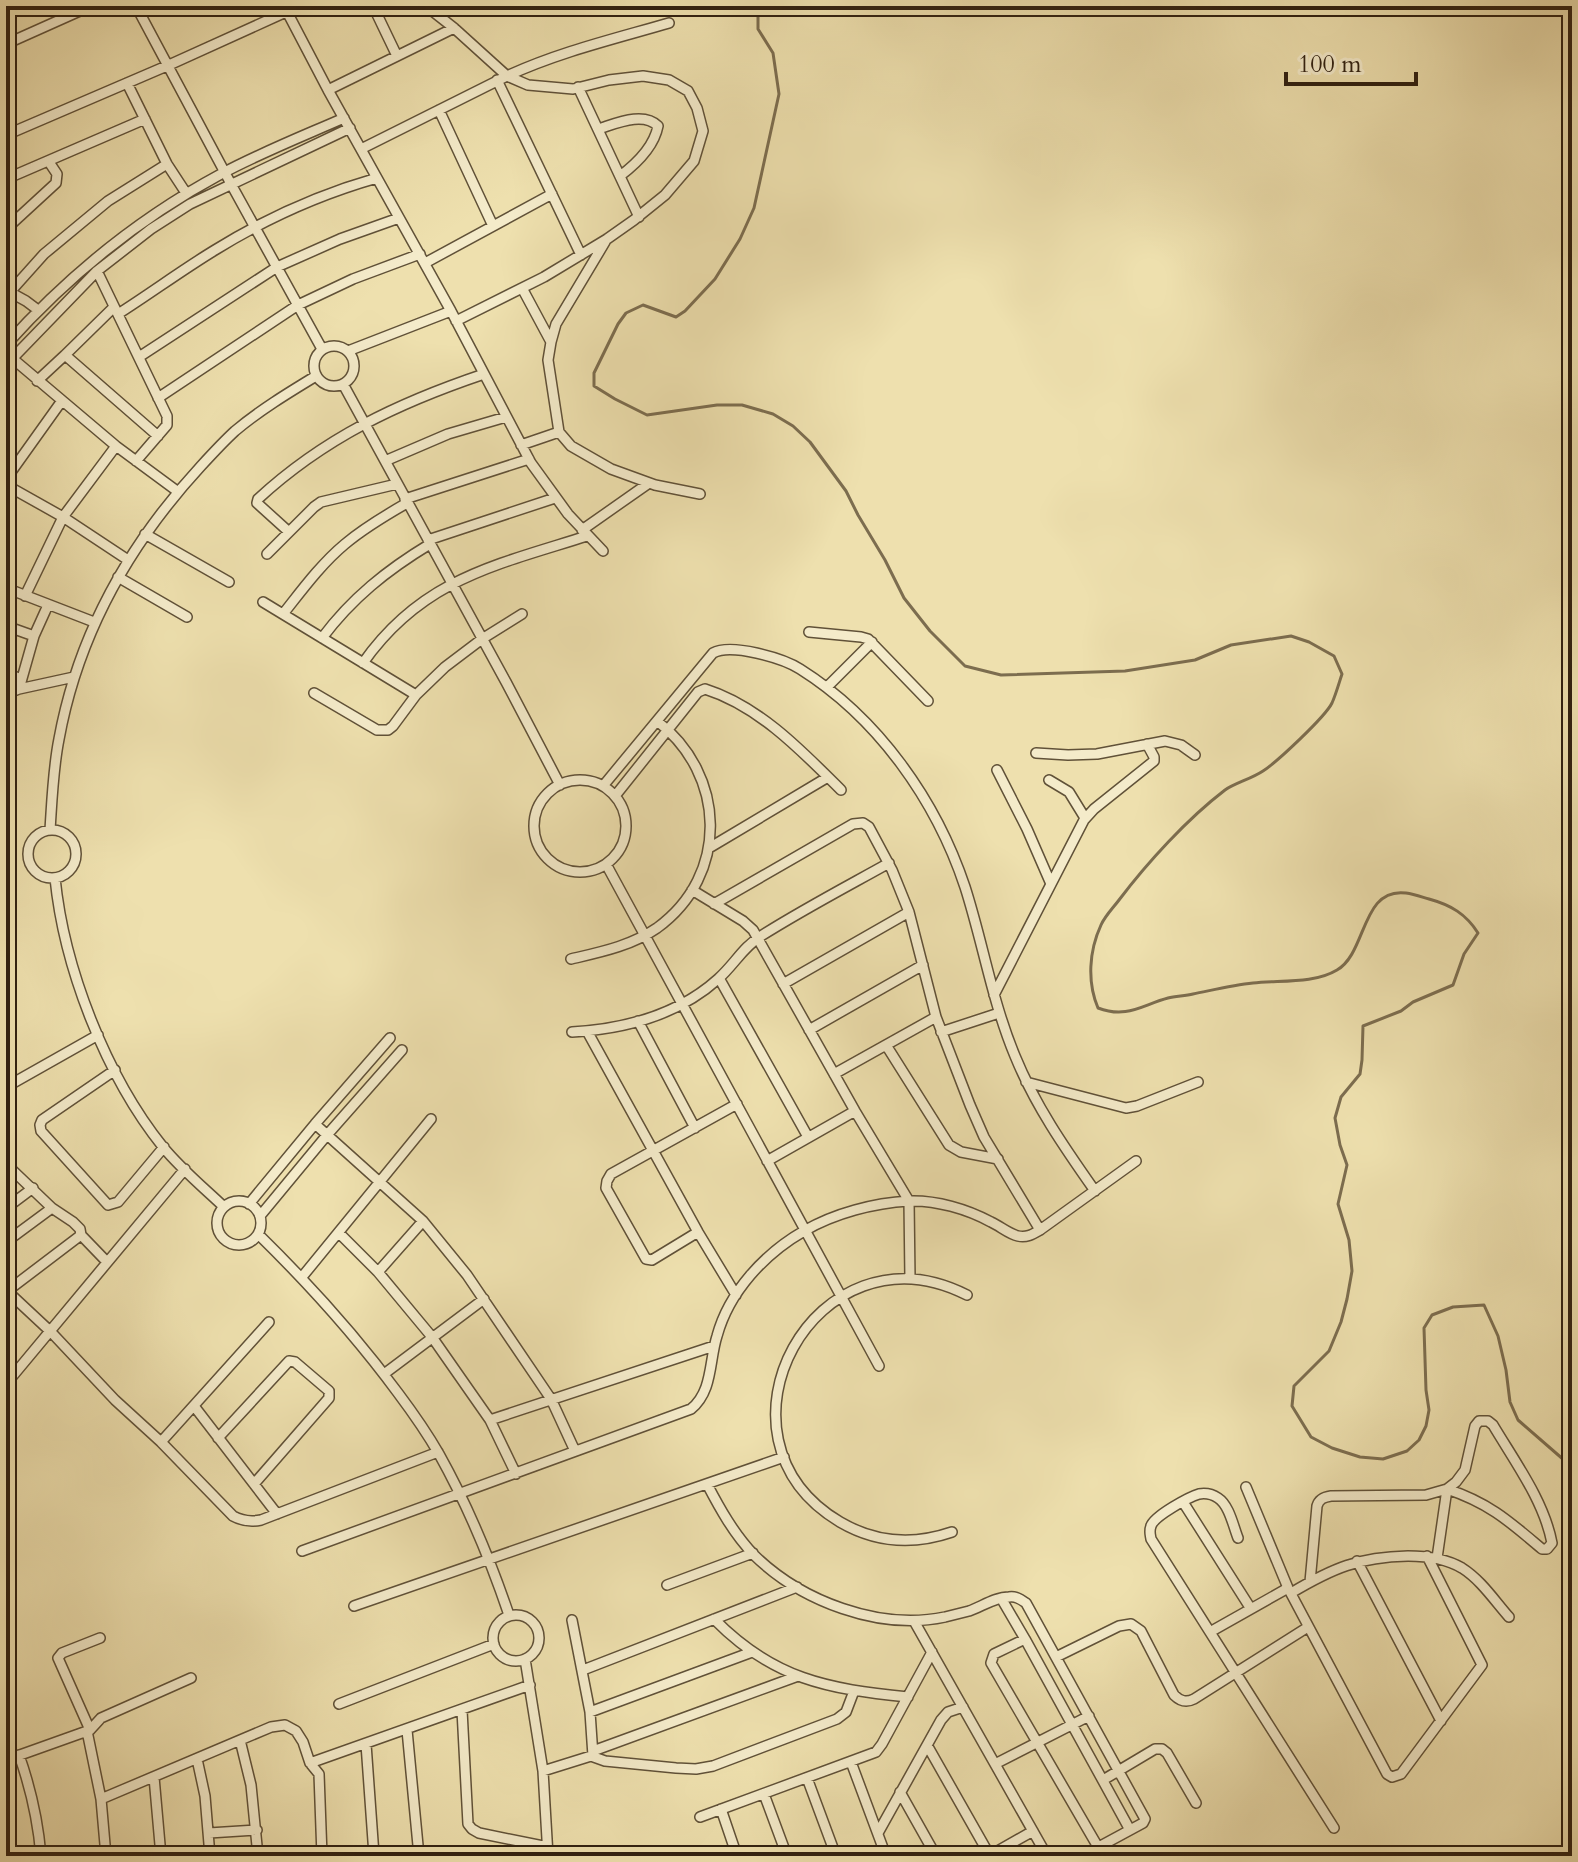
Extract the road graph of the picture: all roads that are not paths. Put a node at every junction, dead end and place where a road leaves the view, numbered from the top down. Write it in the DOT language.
graph roads {
  1 [pos="91,6"];
  2 [pos="136,6"];
  3 [pos="373,6"];
  4 [pos="426,6"];
  5 [pos="285,9"];
  6 [pos="669,23"];
  7 [pos="454,28"];
  8 [pos="6,44"];
  9 [pos="397,56"];
  10 [pos="169,65"];
  11 [pos="502,78"];
  12 [pos="127,83"];
  13 [pos="578,87"];
  14 [pos="328,90"];
  15 [pos="439,110"];
  16 [pos="344,118"];
  17 [pos="145,119"];
  18 [pos="350,128"];
  19 [pos="598,129"];
  20 [pos="7,131"];
  21 [pos="361,149"];
  22 [pos="49,162"];
  23 [pos="167,164"];
  24 [pos="225,172"];
  25 [pos="620,176"];
  26 [pos="377,178"];
  27 [pos="6,179"];
  28 [pos="231,184"];
  29 [pos="186,193"];
  30 [pos="552,194"];
  31 [pos="639,217"];
  32 [pos="399,218"];
  33 [pos="493,226"];
  34 [pos="255,228"];
  35 [pos="6,229"];
  36 [pos="607,239"];
  37 [pos="581,255"];
  38 [pos="422,258"];
  39 [pos="277,267"];
  40 [pos="97,271"];
  41 [pos="522,288"];
  42 [pos="8,291"];
  43 [pos="298,305"];
  44 [pos="38,310"];
  45 [pos="116,310"];
  46 [pos="454,316"];
  47 [pos="551,342"];
  48 [pos="6,345"];
  49 [pos="322,349"];
  50 [pos="348,351"];
  51 [pos="65,355"];
  52 [pos="139,357"];
  53 [pos="8,359"];
  54 [pos="484,374"];
  55 [pos="316,376"];
  56 [pos="37,381"];
  57 [pos="343,384"];
  58 [pos="158,398"];
  59 [pos="61,402"];
  60 [pos="506,417"];
  61 [pos="364,423"];
  62 [pos="559,432"];
  63 [pos="158,436"];
  64 [pos="521,445"];
  65 [pos="116,446"];
  66 [pos="529,459"];
  67 [pos="136,461"];
  68 [pos="385,461"];
  69 [pos="6,482"];
  70 [pos="649,483"];
  71 [pos="397,484"];
  72 [pos="177,491"];
  73 [pos="700,494"];
  74 [pos="555,498"];
  75 [pos="406,501"];
  76 [pos="63,517"];
  77 [pos="289,532"];
  78 [pos="585,533"];
  79 [pos="145,534"];
  80 [pos="429,542"];
  81 [pos="603,551"];
  82 [pos="267,554"];
  83 [pos="128,560"];
  84 [pos="118,577"];
  85 [pos="229,582"];
  86 [pos="451,583"];
  87 [pos="6,588"];
  88 [pos="25,596"];
  89 [pos="263,602"];
  90 [pos="48,605"];
  91 [pos="283,614"];
  92 [pos="522,614"];
  93 [pos="187,617"];
  94 [pos="94,622"];
  95 [pos="6,626"];
  96 [pos="809,632"];
  97 [pos="34,636"];
  98 [pos="322,638"];
  99 [pos="482,639"];
  100 [pos="872,642"];
  101 [pos="363,663"];
  102 [pos="6,673"];
  103 [pos="74,677"];
  104 [pos="20,684"];
  105 [pos="827,687"];
  106 [pos="314,693"];
  107 [pos="6,694"];
  108 [pos="416,695"];
  109 [pos="928,701"];
  110 [pos="657,721"];
  111 [pos="668,730"];
  112 [pos="1147,744"];
  113 [pos="1036,753"];
  114 [pos="1195,755"];
  115 [pos="997,770"];
  116 [pos="828,777"];
  117 [pos="1049,780"];
  118 [pos="560,785"];
  119 [pos="603,786"];
  120 [pos="841,790"];
  121 [pos="615,796"];
  122 [pos="1085,818"];
  123 [pos="50,830"];
  124 [pos="709,848"];
  125 [pos="889,863"];
  126 [pos="606,864"];
  127 [pos="55,878"];
  128 [pos="1051,884"];
  129 [pos="692,890"];
  130 [pos="714,904"];
  131 [pos="909,912"];
  132 [pos="645,936"];
  133 [pos="758,938"];
  134 [pos="571,959"];
  135 [pos="923,965"];
  136 [pos="719,978"];
  137 [pos="783,984"];
  138 [pos="994,995"];
  139 [pos="682,1004"];
  140 [pos="999,1013"];
  141 [pos="936,1017"];
  142 [pos="638,1021"];
  143 [pos="809,1030"];
  144 [pos="587,1031"];
  145 [pos="572,1032"];
  146 [pos="941,1032"];
  147 [pos="98,1035"];
  148 [pos="390,1038"];
  149 [pos="886,1045"];
  150 [pos="402,1050"];
  151 [pos="115,1070"];
  152 [pos="834,1074"];
  153 [pos="1026,1082"];
  154 [pos="1198,1082"];
  155 [pos="6,1087"];
  156 [pos="737,1104"];
  157 [pos="855,1111"];
  158 [pos="431,1119"];
  159 [pos="315,1124"];
  160 [pos="695,1128"];
  161 [pos="327,1135"];
  162 [pos="808,1137"];
  163 [pos="164,1147"];
  164 [pos="653,1151"];
  165 [pos="998,1159"];
  166 [pos="767,1161"];
  167 [pos="1136,1161"];
  168 [pos="6,1164"];
  169 [pos="185,1169"];
  170 [pos="380,1182"];
  171 [pos="33,1188"];
  172 [pos="1095,1191"];
  173 [pos="909,1201"];
  174 [pos="6,1203"];
  175 [pos="249,1204"];
  176 [pos="224,1207"];
  177 [pos="52,1208"];
  178 [pos="260,1216"];
  179 [pos="423,1221"];
  180 [pos="805,1230"];
  181 [pos="1040,1230"];
  182 [pos="698,1232"];
  183 [pos="339,1233"];
  184 [pos="258,1234"];
  185 [pos="81,1235"];
  186 [pos="6,1242"];
  187 [pos="107,1262"];
  188 [pos="378,1272"];
  189 [pos="302,1277"];
  190 [pos="910,1279"];
  191 [pos="6,1291"];
  192 [pos="736,1295"];
  193 [pos="967,1295"];
  194 [pos="842,1297"];
  195 [pos="484,1299"];
  196 [pos="269,1322"];
  197 [pos="51,1332"];
  198 [pos="432,1337"];
  199 [pos="714,1346"];
  200 [pos="879,1366"];
  201 [pos="384,1374"];
  202 [pos="6,1384"];
  203 [pos="551,1399"];
  204 [pos="194,1406"];
  205 [pos="490,1420"];
  206 [pos="218,1438"];
  207 [pos="161,1442"];
  208 [pos="575,1451"];
  209 [pos="438,1452"];
  210 [pos="784,1457"];
  211 [pos="516,1474"];
  212 [pos="254,1484"];
  213 [pos="707,1484"];
  214 [pos="1246,1487"];
  215 [pos="1447,1489"];
  216 [pos="460,1495"];
  217 [pos="1183,1502"];
  218 [pos="277,1514"];
  219 [pos="952,1532"];
  220 [pos="1238,1538"];
  221 [pos="302,1551"];
  222 [pos="753,1553"];
  223 [pos="1432,1557"];
  224 [pos="490,1558"];
  225 [pos="1357,1561"];
  226 [pos="1310,1582"];
  227 [pos="667,1585"];
  228 [pos="797,1587"];
  229 [pos="1290,1590"];
  230 [pos="1001,1598"];
  231 [pos="354,1606"];
  232 [pos="1251,1609"];
  233 [pos="509,1615"];
  234 [pos="1509,1617"];
  235 [pos="714,1619"];
  236 [pos="572,1620"];
  237 [pos="914,1621"];
  238 [pos="1308,1627"];
  239 [pos="1210,1632"];
  240 [pos="100,1638"];
  241 [pos="1025,1639"];
  242 [pos="1048,1641"];
  243 [pos="494,1644"];
  244 [pos="1031,1650"];
  245 [pos="752,1652"];
  246 [pos="932,1652"];
  247 [pos="1056,1657"];
  248 [pos="525,1659"];
  249 [pos="583,1670"];
  250 [pos="1236,1673"];
  251 [pos="798,1676"];
  252 [pos="191,1678"];
  253 [pos="530,1685"];
  254 [pos="854,1691"];
  255 [pos="908,1697"];
  256 [pos="339,1704"];
  257 [pos="963,1707"];
  258 [pos="462,1710"];
  259 [pos="590,1712"];
  260 [pos="1089,1716"];
  261 [pos="1441,1721"];
  262 [pos="1072,1724"];
  263 [pos="88,1730"];
  264 [pos="407,1730"];
  265 [pos="240,1740"];
  266 [pos="1036,1743"];
  267 [pos="366,1744"];
  268 [pos="927,1745"];
  269 [pos="593,1753"];
  270 [pos="19,1755"];
  271 [pos="197,1759"];
  272 [pos="6,1760"];
  273 [pos="851,1762"];
  274 [pos="310,1763"];
  275 [pos="995,1764"];
  276 [pos="1119,1770"];
  277 [pos="543,1771"];
  278 [pos="154,1777"];
  279 [pos="807,1778"];
  280 [pos="1103,1780"];
  281 [pos="900,1792"];
  282 [pos="764,1794"];
  283 [pos="101,1799"];
  284 [pos="1196,1803"];
  285 [pos="721,1809"];
  286 [pos="700,1817"];
  287 [pos="1334,1828"];
  288 [pos="257,1830"];
  289 [pos="1130,1830"];
  290 [pos="1033,1831"];
  291 [pos="209,1833"];
  292 [pos="878,1833"];
  293 [pos="1098,1847"];
  294 [pos="548,1851"];
  295 [pos="41,1856"];
  296 [pos="106,1856"];
  297 [pos="161,1856"];
  298 [pos="210,1856"];
  299 [pos="258,1856"];
  300 [pos="322,1856"];
  301 [pos="373,1856"];
  302 [pos="383,1856"];
  303 [pos="419,1856"];
  304 [pos="737,1856"];
  305 [pos="787,1856"];
  306 [pos="836,1856"];
  307 [pos="886,1856"];
  308 [pos="936,1856"];
  309 [pos="989,1856"];
  310 [pos="1047,1856"];
  311 [pos="1082,1856"];
  1 -- 8 [label="street"];
  2 -- 10 [label="street"];
  3 -- 9 [label="street"];
  4 -- 7 [label="street"];
  5 -- 10 [label="street"];
  5 -- 14 [label="street"];
  6 -- 11 [label="street"];
  7 -- 9 [label="street"];
  7 -- 11 [label="street"];
  9 -- 14 [label="street"];
  10 -- 12 [label="street"];
  10 -- 24 [label="street"];
  11 -- 13 [label="street"];
  11 -- 15 [label="street"];
  11 -- 30 [label="street"];
  12 -- 17 [label="street"];
  12 -- 20 [label="street"];
  13 -- 19 [label="street"];
  13 -- 31 [label="street"];
  14 -- 16 [label="street"];
  15 -- 21 [label="street"];
  15 -- 33 [label="street"];
  16 -- 18 [label="street"];
  16 -- 24 [label="street"];
  17 -- 22 [label="street"];
  17 -- 23 [label="street"];
  18 -- 21 [label="street"];
  18 -- 28 [label="street"];
  19 -- 25 [label="street"];
  19 -- 25 [label="street"];
  21 -- 26 [label="street"];
  22 -- 27 [label="street"];
  22 -- 35 [label="street"];
  23 -- 29 [label="street"];
  23 -- 42 [label="street"];
  24 -- 28 [label="street"];
  24 -- 29 [label="street"];
  25 -- 31 [label="street"];
  26 -- 32 [label="street"];
  26 -- 34 [label="street"];
  28 -- 34 [label="street"];
  28 -- 40 [label="street"];
  29 -- 44 [label="street"];
  30 -- 33 [label="street"];
  30 -- 37 [label="street"];
  31 -- 36 [label="street"];
  32 -- 38 [label="street"];
  32 -- 39 [label="street"];
  33 -- 38 [label="street"];
  34 -- 39 [label="street"];
  34 -- 45 [label="street"];
  36 -- 37 [label="street"];
  36 -- 47 [label="street"];
  37 -- 41 [label="street"];
  38 -- 43 [label="street"];
  38 -- 46 [label="street"];
  39 -- 43 [label="street"];
  39 -- 52 [label="street"];
  40 -- 45 [label="street"];
  40 -- 53 [label="street"];
  41 -- 46 [label="street"];
  41 -- 47 [label="street"];
  42 -- 44 [label="street"];
  43 -- 49 [label="street"];
  43 -- 58 [label="street"];
  44 -- 48 [label="street"];
  45 -- 51 [label="street"];
  45 -- 52 [label="street"];
  46 -- 50 [label="street"];
  46 -- 54 [label="street"];
  47 -- 62 [label="street"];
  49 -- 50 [label="street"];
  49 -- 55 [label="street"];
  50 -- 57 [label="street"];
  51 -- 56 [label="street"];
  51 -- 63 [label="street"];
  52 -- 58 [label="street"];
  53 -- 56 [label="street"];
  54 -- 60 [label="street"];
  54 -- 61 [label="street"];
  55 -- 57 [label="street"];
  55 -- 72 [label="street"];
  56 -- 59 [label="street"];
  57 -- 61 [label="street"];
  58 -- 63 [label="street"];
  59 -- 65 [label="street"];
  59 -- 69 [label="street"];
  60 -- 64 [label="street"];
  60 -- 68 [label="street"];
  61 -- 68 [label="street"];
  61 -- 77 [label="street"];
  62 -- 64 [label="street"];
  62 -- 70 [label="street"];
  63 -- 67 [label="street"];
  64 -- 66 [label="street"];
  65 -- 67 [label="street"];
  65 -- 76 [label="street"];
  66 -- 74 [label="street"];
  66 -- 75 [label="street"];
  67 -- 72 [label="street"];
  68 -- 71 [label="street"];
  69 -- 76 [label="street"];
  70 -- 73 [label="street"];
  70 -- 78 [label="street"];
  71 -- 75 [label="street"];
  71 -- 77 [label="street"];
  72 -- 79 [label="street"];
  74 -- 78 [label="street"];
  74 -- 80 [label="street"];
  75 -- 80 [label="street"];
  75 -- 91 [label="street"];
  76 -- 83 [label="street"];
  76 -- 88 [label="street"];
  77 -- 82 [label="street"];
  78 -- 81 [label="street"];
  78 -- 86 [label="street"];
  79 -- 83 [label="street"];
  79 -- 85 [label="street"];
  80 -- 86 [label="street"];
  80 -- 98 [label="street"];
  83 -- 84 [label="street"];
  84 -- 93 [label="street"];
  84 -- 94 [label="street"];
  86 -- 99 [label="street"];
  86 -- 101 [label="street"];
  87 -- 88 [label="street"];
  88 -- 90 [label="street"];
  89 -- 91 [label="street"];
  90 -- 94 [label="street"];
  90 -- 97 [label="street"];
  91 -- 98 [label="street"];
  92 -- 99 [label="street"];
  94 -- 103 [label="street"];
  95 -- 97 [label="street"];
  96 -- 100 [label="street"];
  97 -- 104 [label="street"];
  98 -- 101 [label="street"];
  99 -- 108 [label="street"];
  99 -- 118 [label="street"];
  100 -- 105 [label="street"];
  100 -- 109 [label="street"];
  101 -- 108 [label="street"];
  102 -- 104 [label="street"];
  103 -- 104 [label="street"];
  103 -- 123 [label="street"];
  104 -- 107 [label="street"];
  105 -- 110 [label="street"];
  105 -- 138 [label="street"];
  106 -- 108 [label="street"];
  110 -- 111 [label="street"];
  110 -- 119 [label="street"];
  111 -- 116 [label="street"];
  111 -- 121 [label="street"];
  111 -- 124 [label="street"];
  112 -- 113 [label="street"];
  112 -- 114 [label="street"];
  112 -- 122 [label="street"];
  115 -- 128 [label="street"];
  116 -- 120 [label="street"];
  116 -- 124 [label="street"];
  117 -- 122 [label="street"];
  118 -- 119 [label="street"];
  118 -- 126 [label="street"];
  119 -- 121 [label="street"];
  121 -- 126 [label="street"];
  122 -- 128 [label="street"];
  123 -- 127 [label="street"];
  123 -- 127 [label="street"];
  124 -- 129 [label="street"];
  125 -- 130 [label="street"];
  125 -- 131 [label="street"];
  125 -- 133 [label="street"];
  126 -- 132 [label="street"];
  127 -- 147 [label="street"];
  128 -- 138 [label="street"];
  129 -- 130 [label="street"];
  129 -- 132 [label="street"];
  130 -- 133 [label="street"];
  131 -- 135 [label="street"];
  131 -- 137 [label="street"];
  132 -- 134 [label="street"];
  132 -- 139 [label="street"];
  133 -- 136 [label="street"];
  133 -- 137 [label="street"];
  135 -- 141 [label="street"];
  135 -- 143 [label="street"];
  136 -- 139 [label="street"];
  136 -- 162 [label="street"];
  137 -- 143 [label="street"];
  138 -- 140 [label="street"];
  139 -- 142 [label="street"];
  139 -- 156 [label="street"];
  140 -- 146 [label="street"];
  140 -- 153 [label="street"];
  141 -- 146 [label="street"];
  141 -- 149 [label="street"];
  142 -- 144 [label="street"];
  142 -- 160 [label="street"];
  143 -- 152 [label="street"];
  144 -- 145 [label="street"];
  144 -- 164 [label="street"];
  146 -- 165 [label="street"];
  147 -- 151 [label="street"];
  147 -- 155 [label="street"];
  148 -- 159 [label="street"];
  149 -- 152 [label="street"];
  149 -- 165 [label="street"];
  150 -- 161 [label="street"];
  151 -- 163 [label="street"];
  151 -- 163 [label="street"];
  152 -- 157 [label="street"];
  153 -- 154 [label="street"];
  153 -- 172 [label="street"];
  156 -- 160 [label="street"];
  156 -- 166 [label="street"];
  157 -- 162 [label="street"];
  157 -- 173 [label="street"];
  158 -- 170 [label="street"];
  159 -- 161 [label="street"];
  159 -- 175 [label="street"];
  160 -- 164 [label="street"];
  161 -- 170 [label="street"];
  161 -- 178 [label="street"];
  162 -- 166 [label="street"];
  163 -- 169 [label="street"];
  164 -- 182 [label="street"];
  164 -- 182 [label="street"];
  165 -- 181 [label="street"];
  166 -- 180 [label="street"];
  167 -- 172 [label="street"];
  168 -- 171 [label="street"];
  169 -- 176 [label="street"];
  169 -- 187 [label="street"];
  170 -- 179 [label="street"];
  170 -- 183 [label="street"];
  171 -- 174 [label="street"];
  171 -- 177 [label="street"];
  172 -- 181 [label="street"];
  173 -- 180 [label="street"];
  173 -- 181 [label="street"];
  173 -- 190 [label="street"];
  175 -- 176 [label="street"];
  175 -- 178 [label="street"];
  176 -- 184 [label="street"];
  177 -- 185 [label="street"];
  177 -- 186 [label="street"];
  178 -- 184 [label="street"];
  179 -- 188 [label="street"];
  179 -- 195 [label="street"];
  180 -- 192 [label="street"];
  180 -- 194 [label="street"];
  182 -- 192 [label="street"];
  183 -- 188 [label="street"];
  183 -- 189 [label="street"];
  184 -- 189 [label="street"];
  185 -- 187 [label="street"];
  185 -- 191 [label="street"];
  187 -- 197 [label="street"];
  188 -- 198 [label="street"];
  189 -- 201 [label="street"];
  190 -- 193 [label="street"];
  190 -- 194 [label="street"];
  191 -- 197 [label="street"];
  192 -- 199 [label="street"];
  194 -- 200 [label="street"];
  194 -- 210 [label="street"];
  195 -- 198 [label="street"];
  195 -- 203 [label="street"];
  196 -- 204 [label="street"];
  197 -- 202 [label="street"];
  197 -- 207 [label="street"];
  198 -- 201 [label="street"];
  198 -- 205 [label="street"];
  199 -- 203 [label="street"];
  199 -- 208 [label="street"];
  201 -- 209 [label="street"];
  203 -- 205 [label="street"];
  203 -- 208 [label="street"];
  204 -- 206 [label="street"];
  204 -- 207 [label="street"];
  205 -- 211 [label="street"];
  206 -- 212 [label="street"];
  206 -- 212 [label="street"];
  207 -- 218 [label="street"];
  208 -- 211 [label="street"];
  209 -- 216 [label="street"];
  209 -- 218 [label="street"];
  210 -- 213 [label="street"];
  210 -- 219 [label="street"];
  211 -- 216 [label="street"];
  212 -- 218 [label="street"];
  213 -- 222 [label="street"];
  213 -- 224 [label="street"];
  214 -- 229 [label="street"];
  215 -- 215 [label="street"];
  215 -- 223 [label="street"];
  215 -- 226 [label="street"];
  216 -- 221 [label="street"];
  216 -- 224 [label="street"];
  217 -- 220 [label="street"];
  217 -- 232 [label="street"];
  217 -- 239 [label="street"];
  222 -- 227 [label="street"];
  222 -- 228 [label="street"];
  223 -- 225 [label="street"];
  223 -- 234 [label="street"];
  223 -- 261 [label="street"];
  224 -- 231 [label="street"];
  224 -- 233 [label="street"];
  225 -- 226 [label="street"];
  225 -- 261 [label="street"];
  226 -- 229 [label="street"];
  228 -- 235 [label="street"];
  228 -- 237 [label="street"];
  229 -- 232 [label="street"];
  229 -- 238 [label="street"];
  230 -- 237 [label="street"];
  230 -- 241 [label="street"];
  230 -- 242 [label="street"];
  232 -- 239 [label="street"];
  233 -- 243 [label="street"];
  233 -- 248 [label="street"];
  235 -- 245 [label="street"];
  235 -- 249 [label="street"];
  236 -- 249 [label="street"];
  237 -- 246 [label="street"];
  238 -- 250 [label="street"];
  238 -- 261 [label="street"];
  239 -- 250 [label="street"];
  240 -- 263 [label="street"];
  241 -- 244 [label="street"];
  241 -- 266 [label="street"];
  242 -- 244 [label="street"];
  242 -- 247 [label="street"];
  243 -- 248 [label="street"];
  243 -- 256 [label="street"];
  244 -- 262 [label="street"];
  245 -- 251 [label="street"];
  245 -- 259 [label="street"];
  246 -- 255 [label="street"];
  246 -- 257 [label="street"];
  247 -- 250 [label="street"];
  247 -- 260 [label="street"];
  248 -- 253 [label="street"];
  249 -- 259 [label="street"];
  250 -- 287 [label="street"];
  251 -- 254 [label="street"];
  251 -- 269 [label="street"];
  252 -- 263 [label="street"];
  253 -- 258 [label="street"];
  253 -- 277 [label="street"];
  254 -- 255 [label="street"];
  254 -- 269 [label="street"];
  255 -- 273 [label="street"];
  257 -- 268 [label="street"];
  257 -- 275 [label="street"];
  258 -- 264 [label="street"];
  258 -- 294 [label="street"];
  259 -- 269 [label="street"];
  260 -- 262 [label="street"];
  260 -- 276 [label="street"];
  262 -- 266 [label="street"];
  262 -- 280 [label="street"];
  263 -- 270 [label="street"];
  263 -- 283 [label="street"];
  264 -- 267 [label="street"];
  264 -- 303 [label="street"];
  265 -- 271 [label="street"];
  265 -- 274 [label="street"];
  265 -- 288 [label="street"];
  266 -- 275 [label="street"];
  266 -- 293 [label="street"];
  267 -- 274 [label="street"];
  267 -- 301 [label="street"];
  268 -- 281 [label="street"];
  268 -- 309 [label="street"];
  269 -- 277 [label="street"];
  270 -- 272 [label="street"];
  270 -- 295 [label="street"];
  271 -- 278 [label="street"];
  271 -- 291 [label="street"];
  273 -- 279 [label="street"];
  273 -- 292 [label="street"];
  274 -- 300 [label="street"];
  275 -- 290 [label="street"];
  276 -- 280 [label="street"];
  276 -- 284 [label="street"];
  276 -- 289 [label="street"];
  277 -- 294 [label="street"];
  278 -- 283 [label="street"];
  278 -- 297 [label="street"];
  279 -- 282 [label="street"];
  279 -- 306 [label="street"];
  280 -- 289 [label="street"];
  281 -- 292 [label="street"];
  281 -- 308 [label="street"];
  282 -- 285 [label="street"];
  282 -- 305 [label="street"];
  283 -- 296 [label="street"];
  285 -- 286 [label="street"];
  285 -- 304 [label="street"];
  288 -- 291 [label="street"];
  288 -- 299 [label="street"];
  289 -- 293 [label="street"];
  290 -- 309 [label="street"];
  290 -- 310 [label="street"];
  291 -- 298 [label="street"];
  292 -- 307 [label="street"];
  293 -- 311 [label="street"];
  301 -- 302 [label="street"];
}
